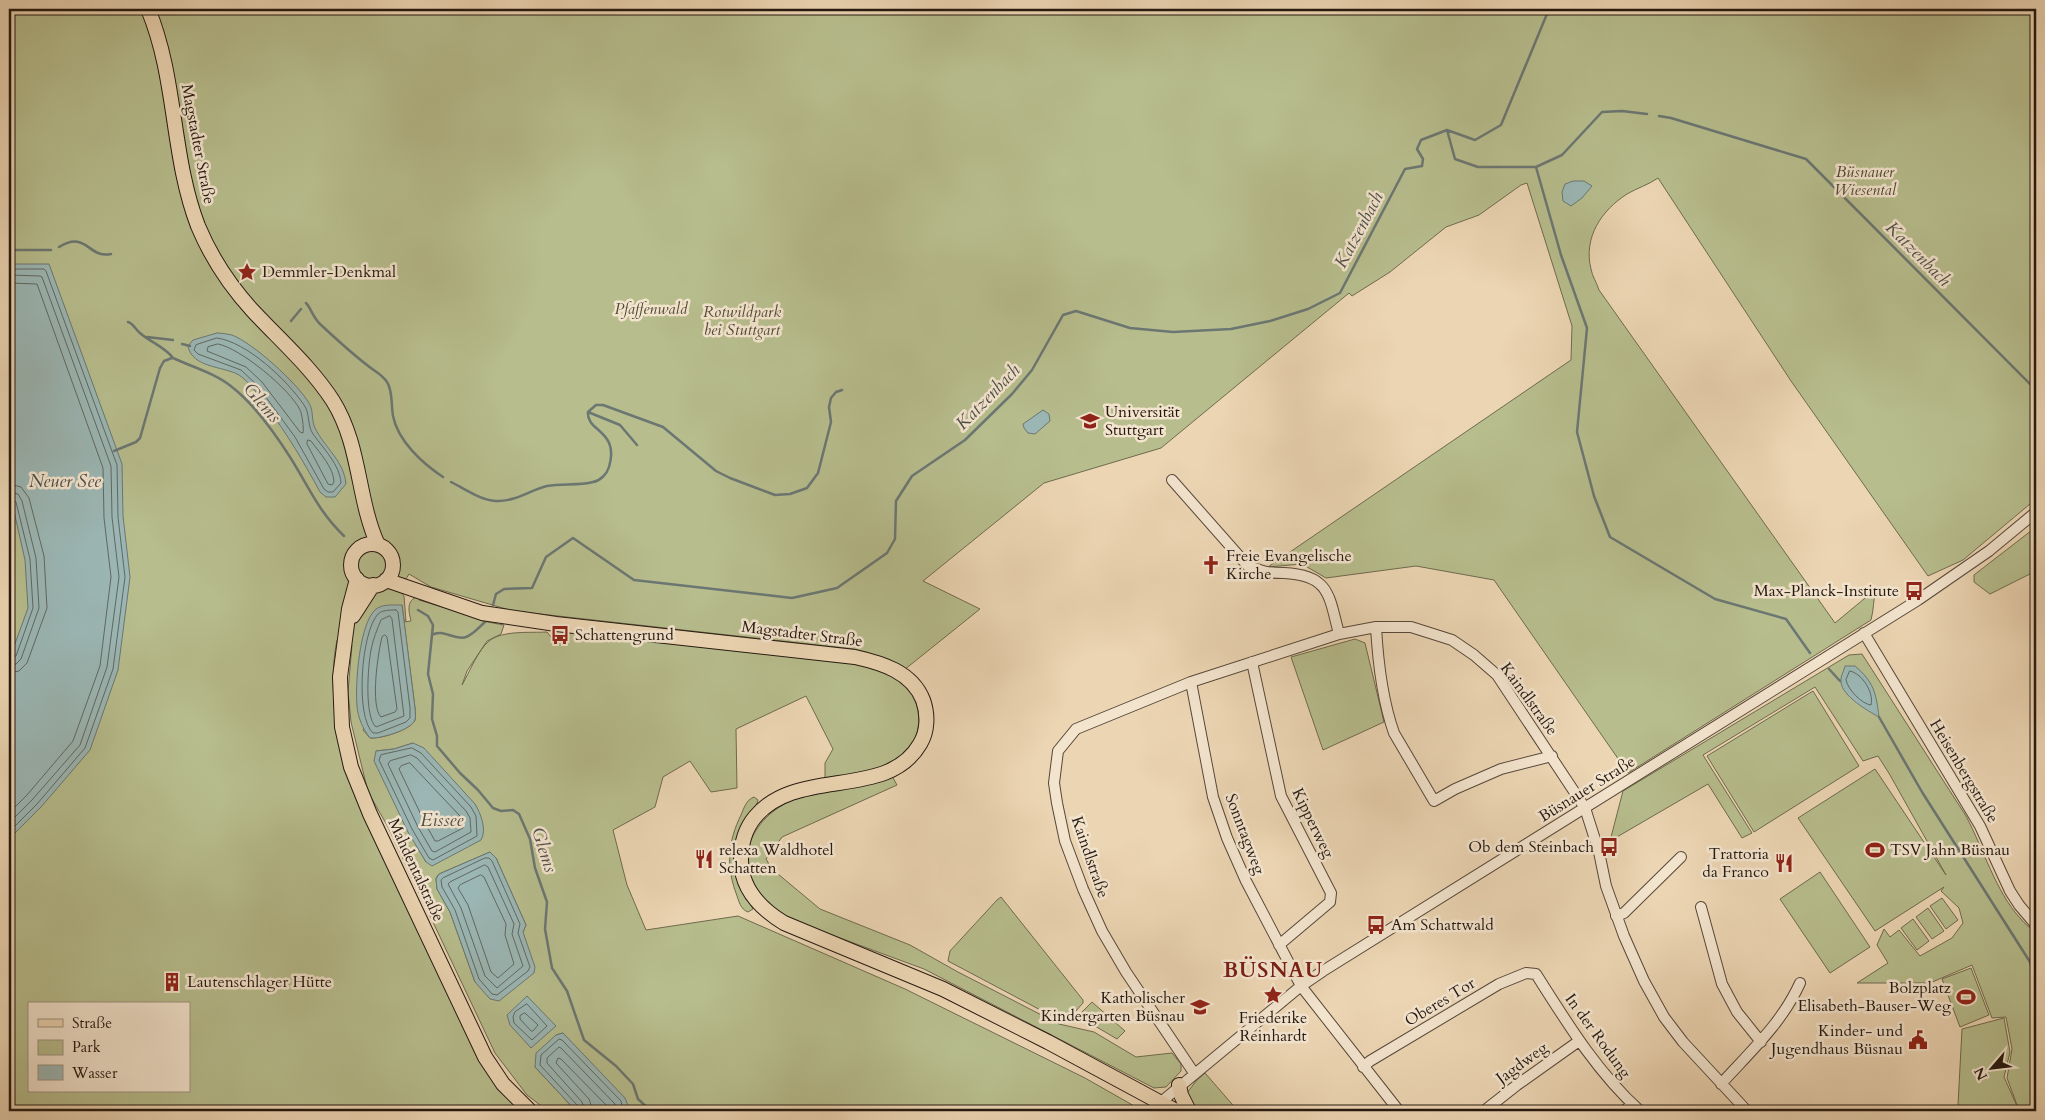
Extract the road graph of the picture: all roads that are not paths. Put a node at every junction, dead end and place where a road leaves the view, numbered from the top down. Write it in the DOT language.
graph roads {
  1 [pos="148,9"];
  2 [pos="360,476"];
  3 [pos="1172,480"];
  4 [pos="2036,512"];
  5 [pos="378,545"];
  6 [pos="362,547"];
  7 [pos="393,566"];
  8 [pos="358,579"];
  9 [pos="386,580"];
  10 [pos="372,585"];
  11 [pos="413,588"];
  12 [pos="349,620"];
  13 [pos="1376,627"];
  14 [pos="1864,633"];
  15 [pos="1339,634"];
  16 [pos="1252,662"];
  17 [pos="1191,682"];
  18 [pos="1552,756"];
  19 [pos="1585,808"];
  20 [pos="1681,857"];
  21 [pos="1701,907"];
  22 [pos="1616,916"];
  23 [pos="2036,925"];
  24 [pos="1279,945"];
  25 [pos="1536,974"];
  26 [pos="1800,983"];
  27 [pos="1301,986"];
  28 [pos="1579,1040"];
  29 [pos="1761,1042"];
  30 [pos="1363,1067"];
  31 [pos="1194,1073"];
  32 [pos="1721,1084"];
  33 [pos="1179,1085"];
  34 [pos="1160,1102"];
  35 [pos="1628,1108"];
  36 [pos="530,1111"];
  37 [pos="1176,1111"];
  38 [pos="1189,1111"];
  39 [pos="1399,1111"];
  40 [pos="1484,1111"];
  41 [pos="1640,1111"];
  42 [pos="1746,1111"];
  1 -- 2 [label="main road, Magstadter Straße"];
  2 -- 5 [label="main road, Magstadter Straße"];
  2 -- 6 [label="main road, Magstadter Straße"];
  3 -- 15 [label="street"];
  4 -- 14 [label="street, Büsnauer Straße"];
  5 -- 6 [label="main road"];
  5 -- 7 [label="main road"];
  6 -- 8 [label="main road"];
  7 -- 9 [label="main road"];
  7 -- 11 [label="main road, Magstadter Straße"];
  8 -- 10 [label="main road"];
  8 -- 12 [label="main road, Mahdentalstraße"];
  9 -- 10 [label="main road"];
  9 -- 11 [label="main road, Magstadter Straße"];
  10 -- 12 [label="main road, Mahdentalstraße"];
  11 -- 34 [label="main road, Magstadter Straße"];
  12 -- 36 [label="main road, Mahdentalstraße"];
  13 -- 15 [label="street, Kaindlstraße"];
  13 -- 18 [label="street, Kaindlstraße"];
  13 -- 18 [label="street"];
  14 -- 19 [label="street, Büsnauer Straße"];
  14 -- 23 [label="street, Heisenbergstraße"];
  15 -- 16 [label="street, Kaindlstraße"];
  16 -- 17 [label="street, Kaindlstraße"];
  16 -- 24 [label="street, Kipperweg"];
  17 -- 24 [label="street, Sonntagweg"];
  17 -- 31 [label="street, Kaindlstraße"];
  18 -- 19 [label="street, Kaindlstraße"];
  19 -- 22 [label="street"];
  19 -- 27 [label="street, Büsnauer Straße"];
  20 -- 22 [label="street"];
  21 -- 29 [label="street"];
  22 -- 32 [label="street"];
  24 -- 27 [label="street, Sonntagweg"];
  25 -- 28 [label="street, In der Rodung"];
  25 -- 30 [label="street, Oberes Tor"];
  26 -- 29 [label="street"];
  27 -- 30 [label="street"];
  27 -- 31 [label="street, Büsnauer Straße"];
  28 -- 35 [label="street, In der Rodung"];
  28 -- 40 [label="street, Jagdweg"];
  29 -- 32 [label="street"];
  30 -- 39 [label="street"];
  31 -- 33 [label="street, Büsnauer Straße"];
  32 -- 42 [label="street"];
  33 -- 34 [label="street, Büsnauer Straße"];
  33 -- 38 [label="main road"];
  34 -- 37 [label="main road, Magstadter Straße"];
  35 -- 41 [label="street, In der Rodung"];
}
